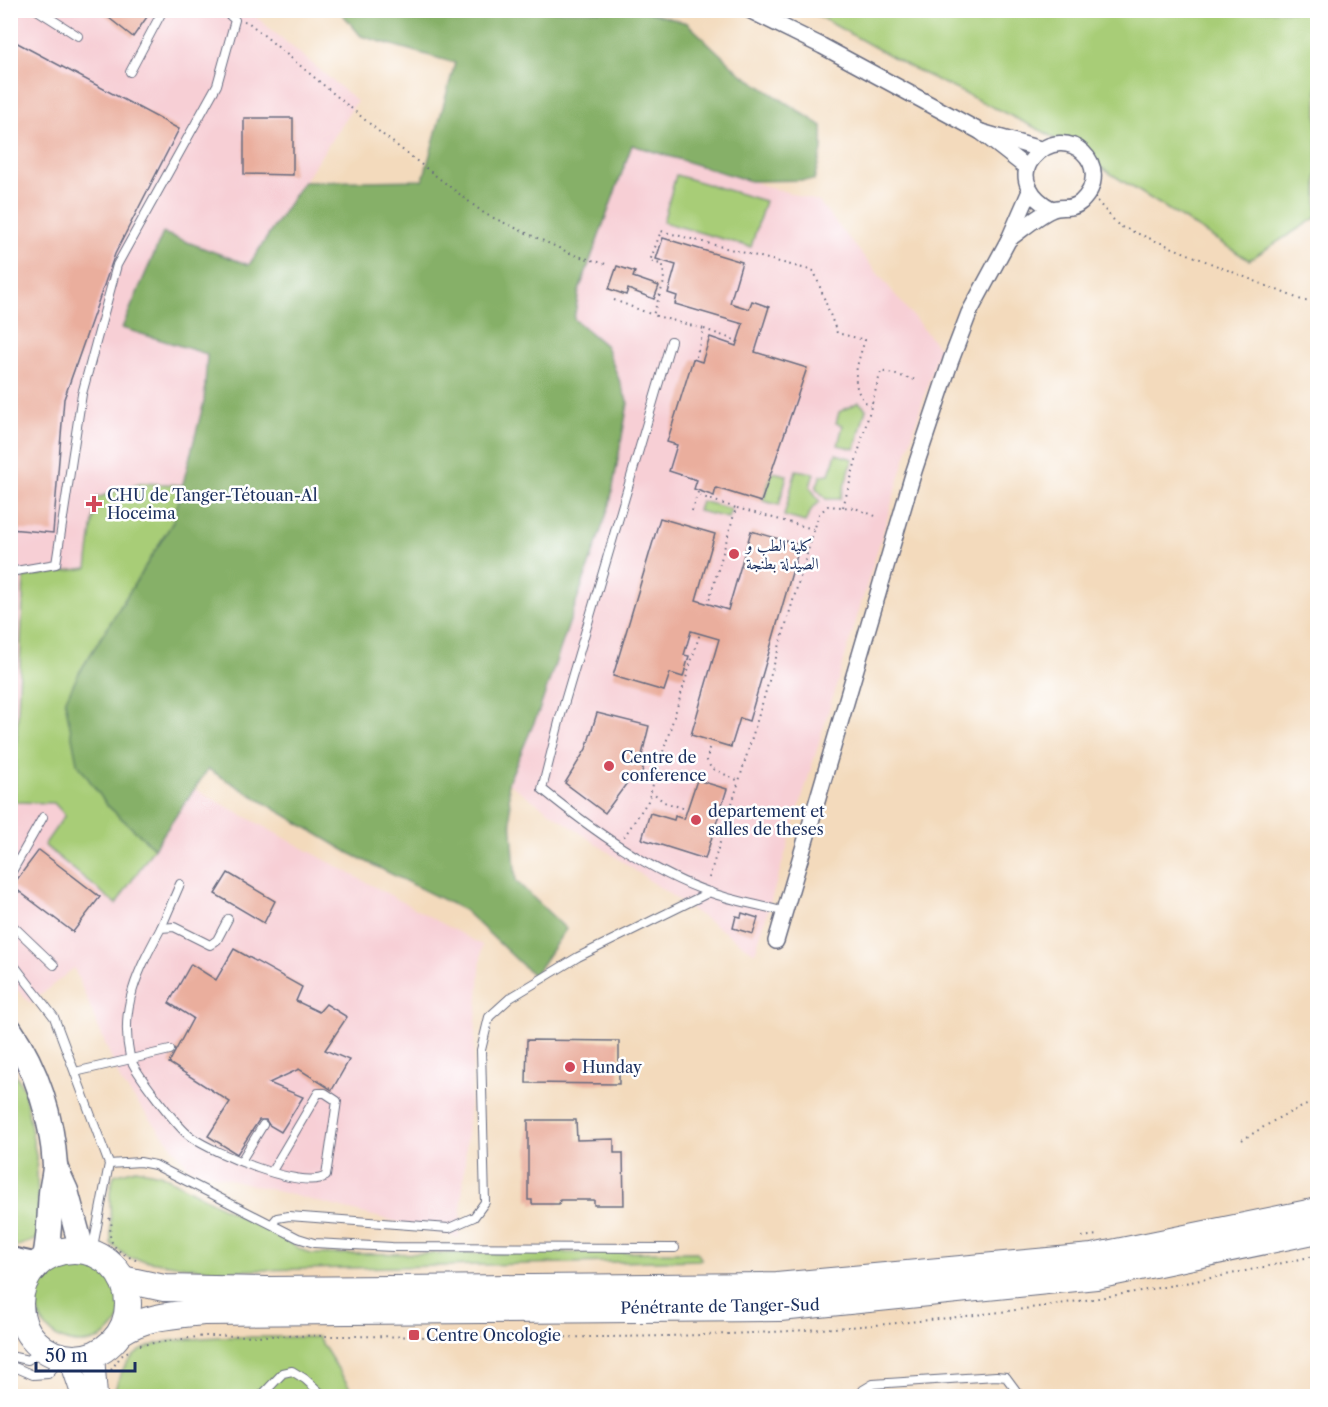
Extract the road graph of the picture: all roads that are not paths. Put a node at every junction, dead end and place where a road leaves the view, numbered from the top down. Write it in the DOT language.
graph roads {
  1 [pos="37,10"];
  2 [pos="163,10"];
  3 [pos="224,10"];
  4 [pos="749,10"];
  5 [pos="78,36"];
  6 [pos="130,72"];
  7 [pos="981,132"];
  8 [pos="1040,149"];
  9 [pos="1027,168"];
  10 [pos="1030,191"];
  11 [pos="1052,209"];
  12 [pos="1009,239"];
  13 [pos="670,341"];
  14 [pos="10,572"];
  15 [pos="43,818"];
  16 [pos="10,875"];
  17 [pos="180,884"];
  18 [pos="710,892"];
  19 [pos="785,912"];
  20 [pos="228,919"];
  21 [pos="10,923"];
  22 [pos="161,928"];
  23 [pos="777,941"];
  24 [pos="10,960"];
  25 [pos="54,965"];
  26 [pos="10,1030"];
  27 [pos="170,1050"];
  28 [pos="130,1060"];
  29 [pos="75,1072"];
  30 [pos="263,1125"];
  31 [pos="241,1161"];
  32 [pos="109,1164"];
  33 [pos="55,1167"];
  34 [pos="272,1171"];
  35 [pos="1317,1211"];
  36 [pos="272,1224"];
  37 [pos="1317,1230"];
  38 [pos="675,1248"];
  39 [pos="87,1251"];
  40 [pos="30,1262"];
  41 [pos="132,1271"];
  42 [pos="15,1308"];
  43 [pos="121,1332"];
  44 [pos="67,1355"];
  45 [pos="10,1356"];
  46 [pos="10,1365"];
  47 [pos="82,1396"];
  48 [pos="97,1396"];
  49 [pos="261,1396"];
  50 [pos="324,1396"];
  51 [pos="861,1396"];
  52 [pos="1020,1396"];
  1 -- 5 [label="lane"];
  2 -- 6 [label="lane"];
  3 -- 14 [label="lane"];
  4 -- 7 [label="street"];
  7 -- 8 [label="street"];
  7 -- 9 [label="street"];
  8 -- 9 [label="street"];
  8 -- 11 [label="street"];
  9 -- 10 [label="street"];
  10 -- 11 [label="street"];
  10 -- 12 [label="street"];
  11 -- 12 [label="street"];
  12 -- 19 [label="street"];
  13 -- 18 [label="lane"];
  15 -- 16 [label="lane"];
  17 -- 22 [label="lane"];
  18 -- 19 [label="lane"];
  18 -- 36 [label="lane"];
  19 -- 23 [label="street"];
  20 -- 22 [label="lane"];
  21 -- 25 [label="lane"];
  22 -- 28 [label="lane"];
  24 -- 29 [label="lane"];
  26 -- 33 [label="main road"];
  27 -- 28 [label="lane"];
  28 -- 29 [label="lane"];
  28 -- 31 [label="lane"];
  29 -- 32 [label="lane"];
  30 -- 31 [label="lane"];
  31 -- 34 [label="lane"];
  32 -- 36 [label="lane"];
  32 -- 39 [label="lane"];
  33 -- 39 [label="main road"];
  33 -- 40 [label="main road"];
  34 -- 34 [label="lane"];
  35 -- 41 [label="highway, Pénétrante de Tanger-Sud"];
  36 -- 38 [label="lane"];
  37 -- 43 [label="highway, Pénétrante de Tanger-Sud"];
  39 -- 40 [label="highway"];
  39 -- 41 [label="highway"];
  40 -- 42 [label="highway"];
  41 -- 43 [label="highway"];
  42 -- 44 [label="highway"];
  43 -- 44 [label="highway"];
  44 -- 45 [label="lane"];
  44 -- 46 [label="lane"];
  44 -- 47 [label="street"];
  44 -- 48 [label="street"];
  49 -- 50 [label="lane"];
  51 -- 52 [label="lane"];
}
